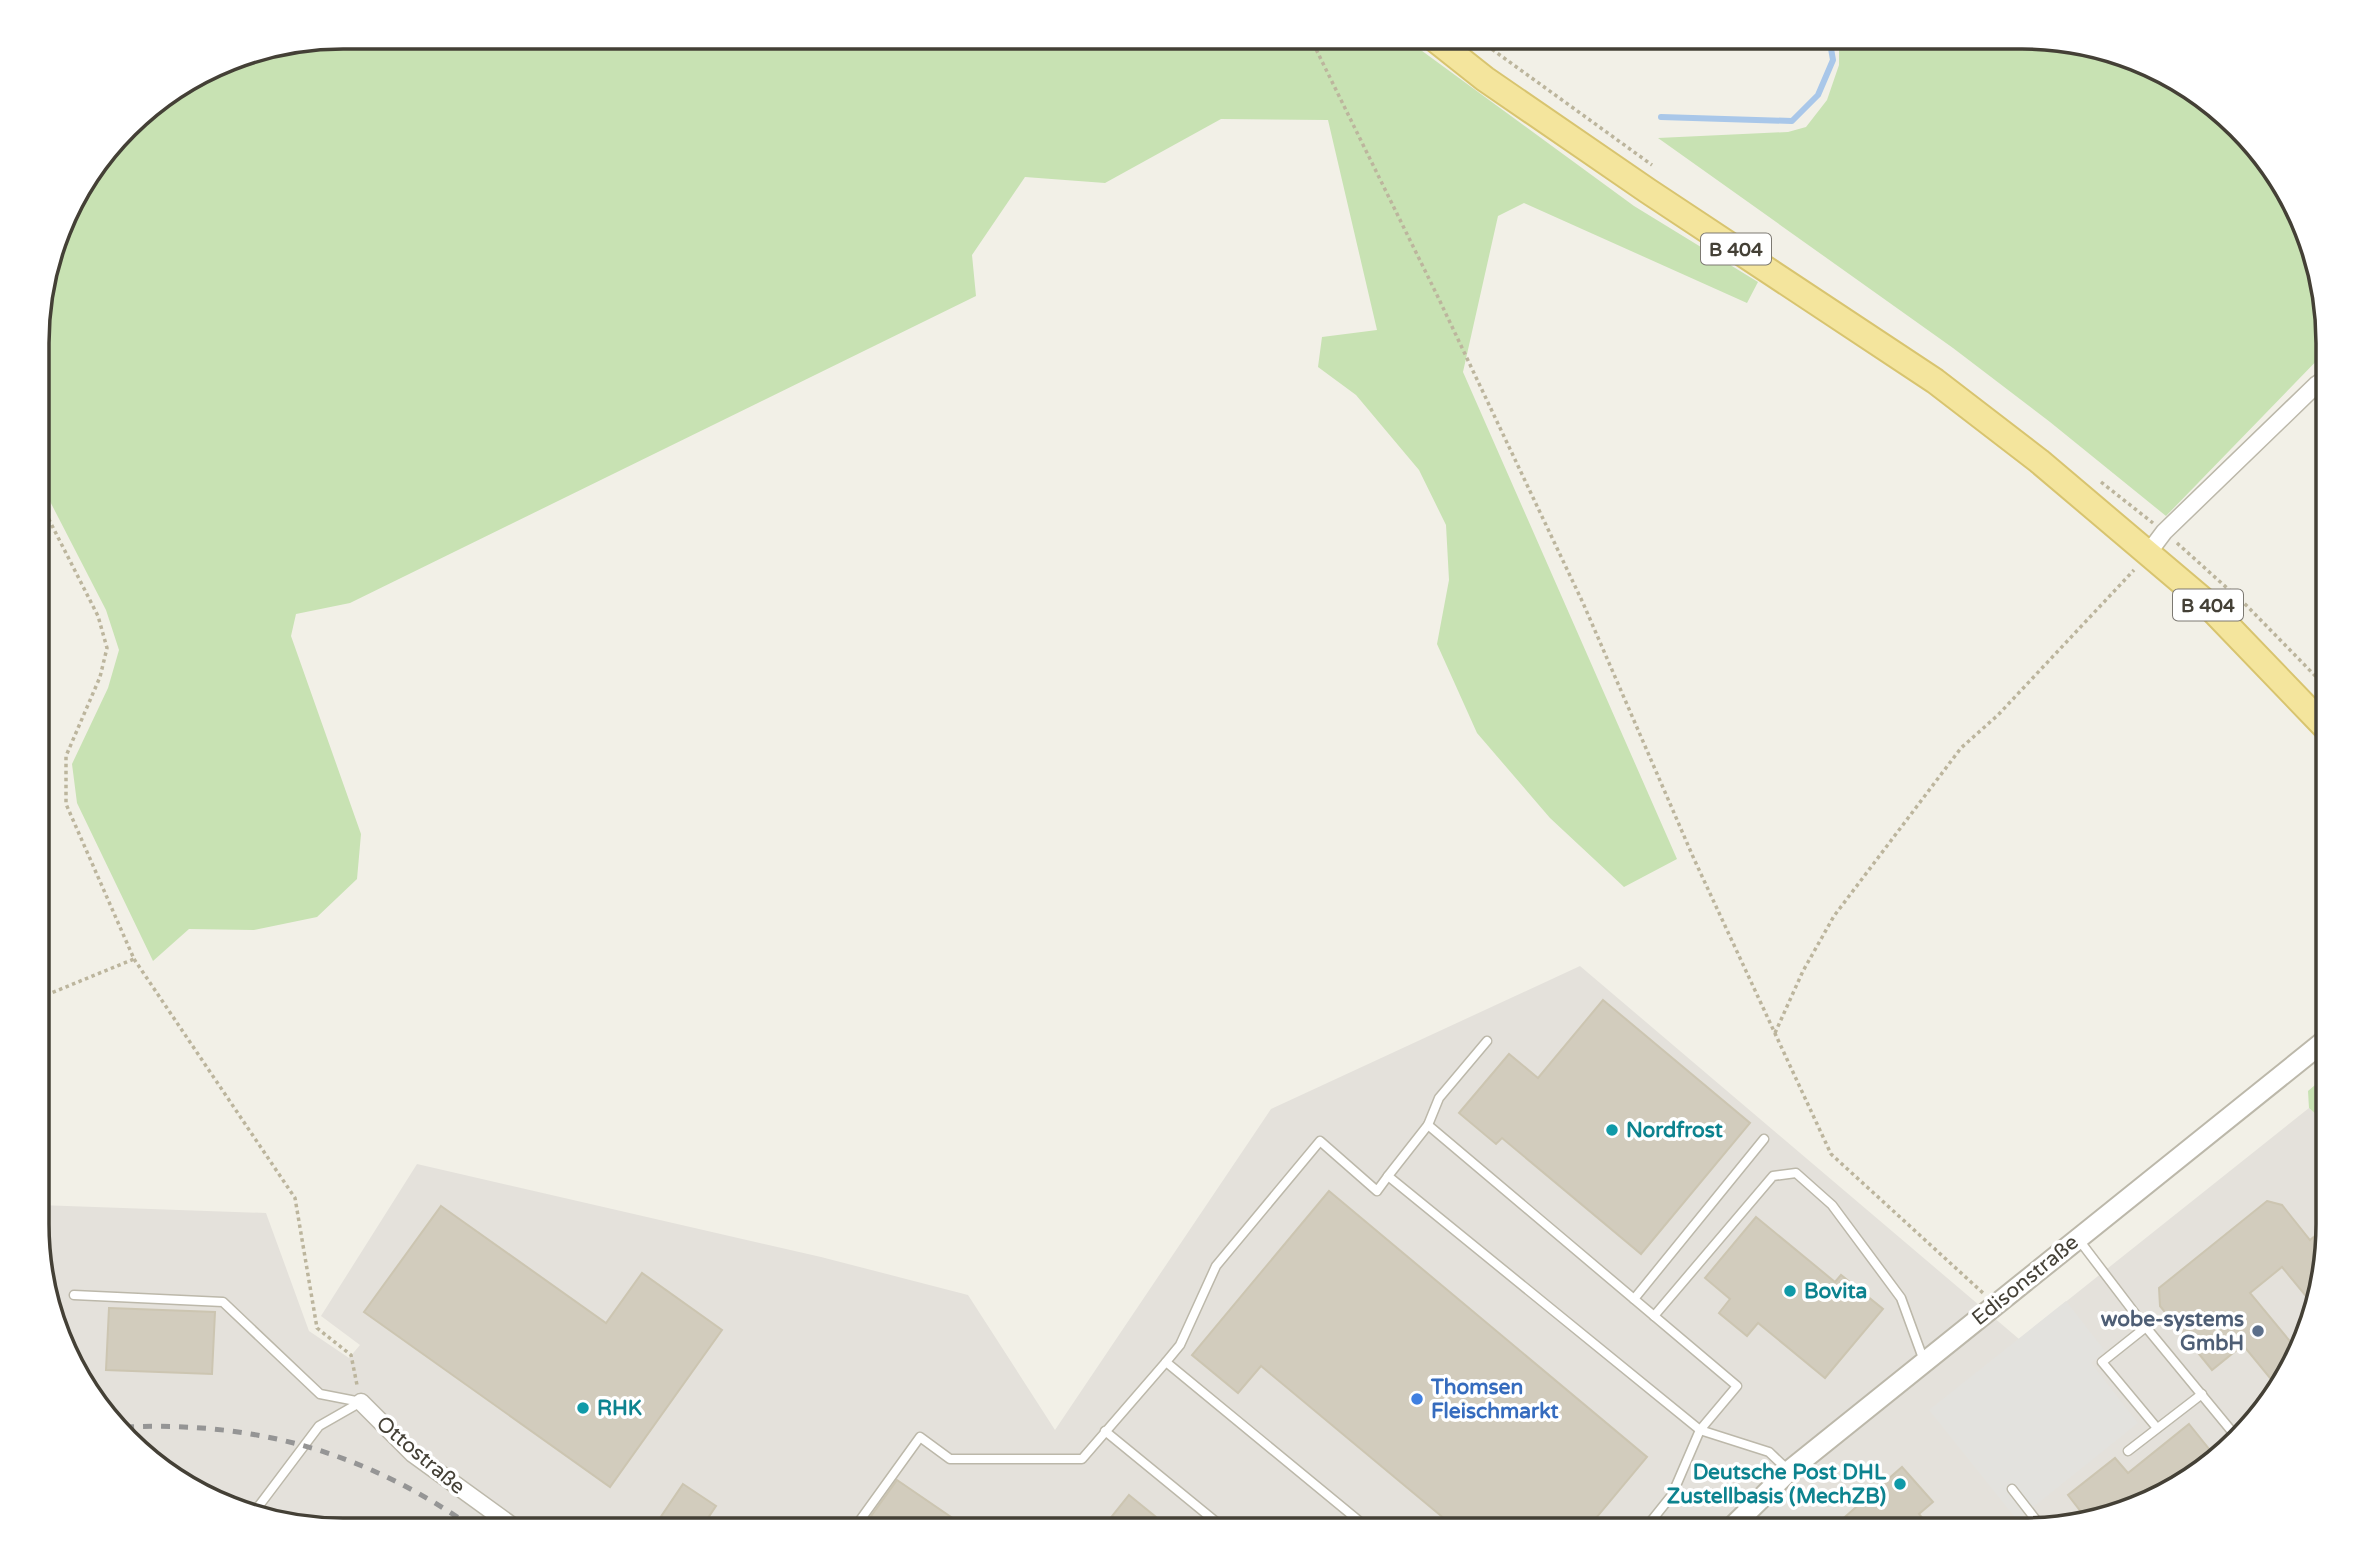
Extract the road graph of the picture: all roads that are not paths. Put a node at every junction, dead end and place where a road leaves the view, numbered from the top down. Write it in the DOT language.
graph roads {
  1 [pos="1447,49"];
  2 [pos="2316,385"];
  3 [pos="2148,552"];
  4 [pos="2316,717"];
  5 [pos="1487,1041"];
  6 [pos="2316,1048"];
  7 [pos="1428,1125"];
  8 [pos="1763,1139"];
  9 [pos="1388,1177"];
  10 [pos="2078,1237"];
  11 [pos="74,1295"];
  12 [pos="1634,1299"];
  13 [pos="1654,1316"];
  14 [pos="2146,1327"];
  15 [pos="1924,1361"];
  16 [pos="1166,1362"];
  17 [pos="2202,1394"];
  18 [pos="360,1402"];
  19 [pos="2157,1428"];
  20 [pos="1700,1430"];
  21 [pos="2231,1431"];
  22 [pos="1105,1432"];
  23 [pos="2128,1451"];
  24 [pos="1790,1471"];
  25 [pos="2012,1489"];
  26 [pos="259,1506"];
  27 [pos="2034,1517"];
  28 [pos="501,1518"];
  29 [pos="862,1518"];
  30 [pos="1211,1518"];
  31 [pos="1355,1518"];
  32 [pos="1654,1518"];
  33 [pos="1741,1518"];
  1 -- 3 [label="main road, B 404"];
  2 -- 3 [label="street"];
  3 -- 4 [label="main road, B 404"];
  5 -- 7 [label="lane"];
  6 -- 10 [label="street, Edisonstraße"];
  7 -- 9 [label="lane"];
  7 -- 12 [label="lane"];
  8 -- 12 [label="lane"];
  9 -- 16 [label="lane"];
  9 -- 20 [label="lane"];
  10 -- 14 [label="lane"];
  10 -- 15 [label="street, Edisonstraße"];
  11 -- 18 [label="lane"];
  12 -- 13 [label="lane"];
  13 -- 15 [label="lane"];
  13 -- 20 [label="lane"];
  14 -- 17 [label="lane"];
  14 -- 19 [label="lane"];
  15 -- 24 [label="street, Edisonstraße"];
  16 -- 22 [label="lane"];
  16 -- 31 [label="lane"];
  17 -- 19 [label="lane"];
  17 -- 21 [label="lane"];
  18 -- 26 [label="lane"];
  18 -- 28 [label="street, Ottostraße"];
  19 -- 23 [label="lane"];
  20 -- 24 [label="lane"];
  20 -- 32 [label="lane"];
  22 -- 29 [label="lane"];
  22 -- 30 [label="lane"];
  24 -- 33 [label="street, Edisonstraße"];
  25 -- 27 [label="lane"];
}
